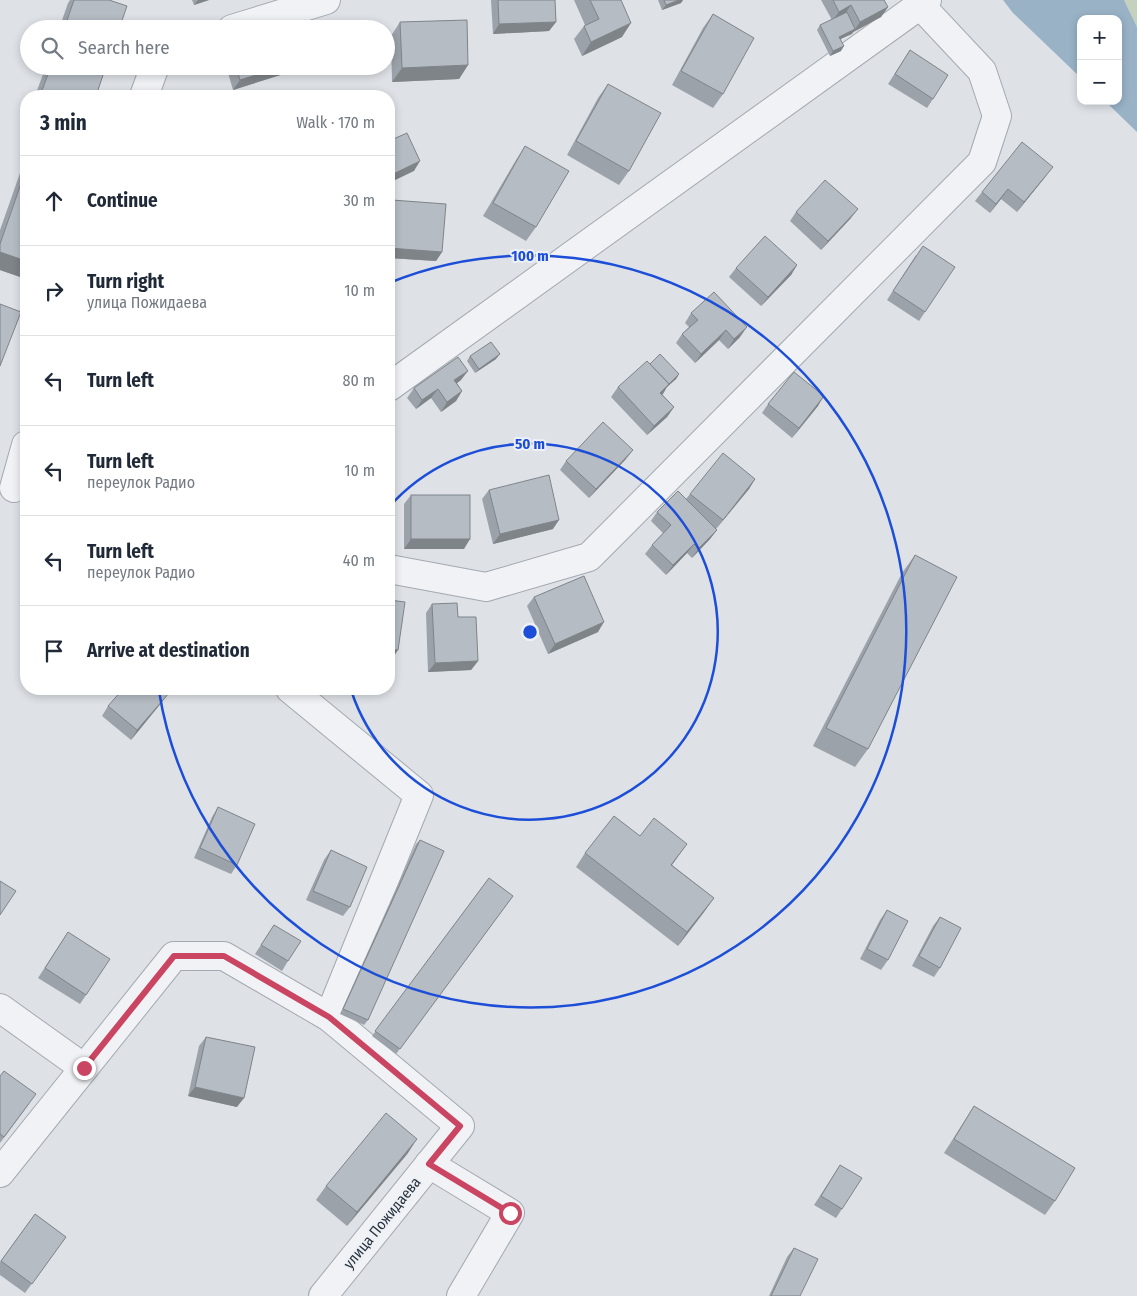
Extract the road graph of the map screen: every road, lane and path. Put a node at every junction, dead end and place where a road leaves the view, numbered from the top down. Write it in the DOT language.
graph roads {
  1 [pos="326,0"];
  2 [pos="924,3"];
  3 [pos="261,20"];
  4 [pos="152,75"];
  5 [pos="146,90"];
  6 [pos="395,383"];
  7 [pos="20,468"];
  8 [pos="14,491"];
  9 [pos="395,570"];
  10 [pos="297,695"];
  11 [pos="0,1008"];
  12 [pos="329,1017"];
  13 [pos="84,1068"];
  14 [pos="429,1164"];
  15 [pos="0,1173"];
  16 [pos="323,1296"];
  17 [pos="460,1296"];
  1 -- 3 [label="street"];
  2 -- 6 [label="street"];
  2 -- 9 [label="street"];
  4 -- 5 [label="street"];
  7 -- 8 [label="street"];
  10 -- 12 [label="street"];
  11 -- 13 [label="street"];
  12 -- 13 [label="street"];
  12 -- 14 [label="street, улица Пожидаева"];
  13 -- 15 [label="street"];
  14 -- 16 [label="street, улица Пожидаева"];
  14 -- 17 [label="street"];
}
